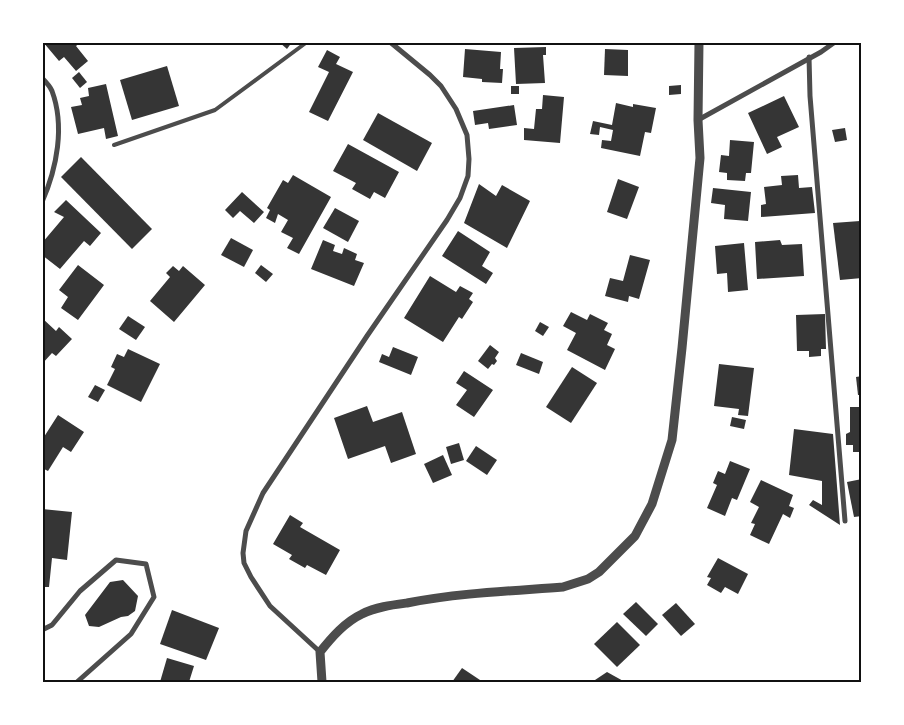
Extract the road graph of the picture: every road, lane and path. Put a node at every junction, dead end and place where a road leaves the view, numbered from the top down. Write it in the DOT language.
graph roads {
  1 [pos="307,42"];
  2 [pos="390,42"];
  3 [pos="699,42"];
  4 [pos="835,42"];
  5 [pos="809,57"];
  6 [pos="42,78"];
  7 [pos="698,120"];
  8 [pos="114,145"];
  9 [pos="42,202"];
  10 [pos="846,521"];
  11 [pos="42,630"];
  12 [pos="320,652"];
  13 [pos="77,682"];
  14 [pos="322,682"];
  1 -- 8 [label="lane"];
  2 -- 12 [label="street"];
  3 -- 7 [label="street"];
  4 -- 5 [label="street"];
  5 -- 7 [label="street"];
  5 -- 10 [label="street"];
  6 -- 9 [label="street"];
  7 -- 12 [label="street"];
  11 -- 13 [label="street"];
  12 -- 14 [label="street"];
}
